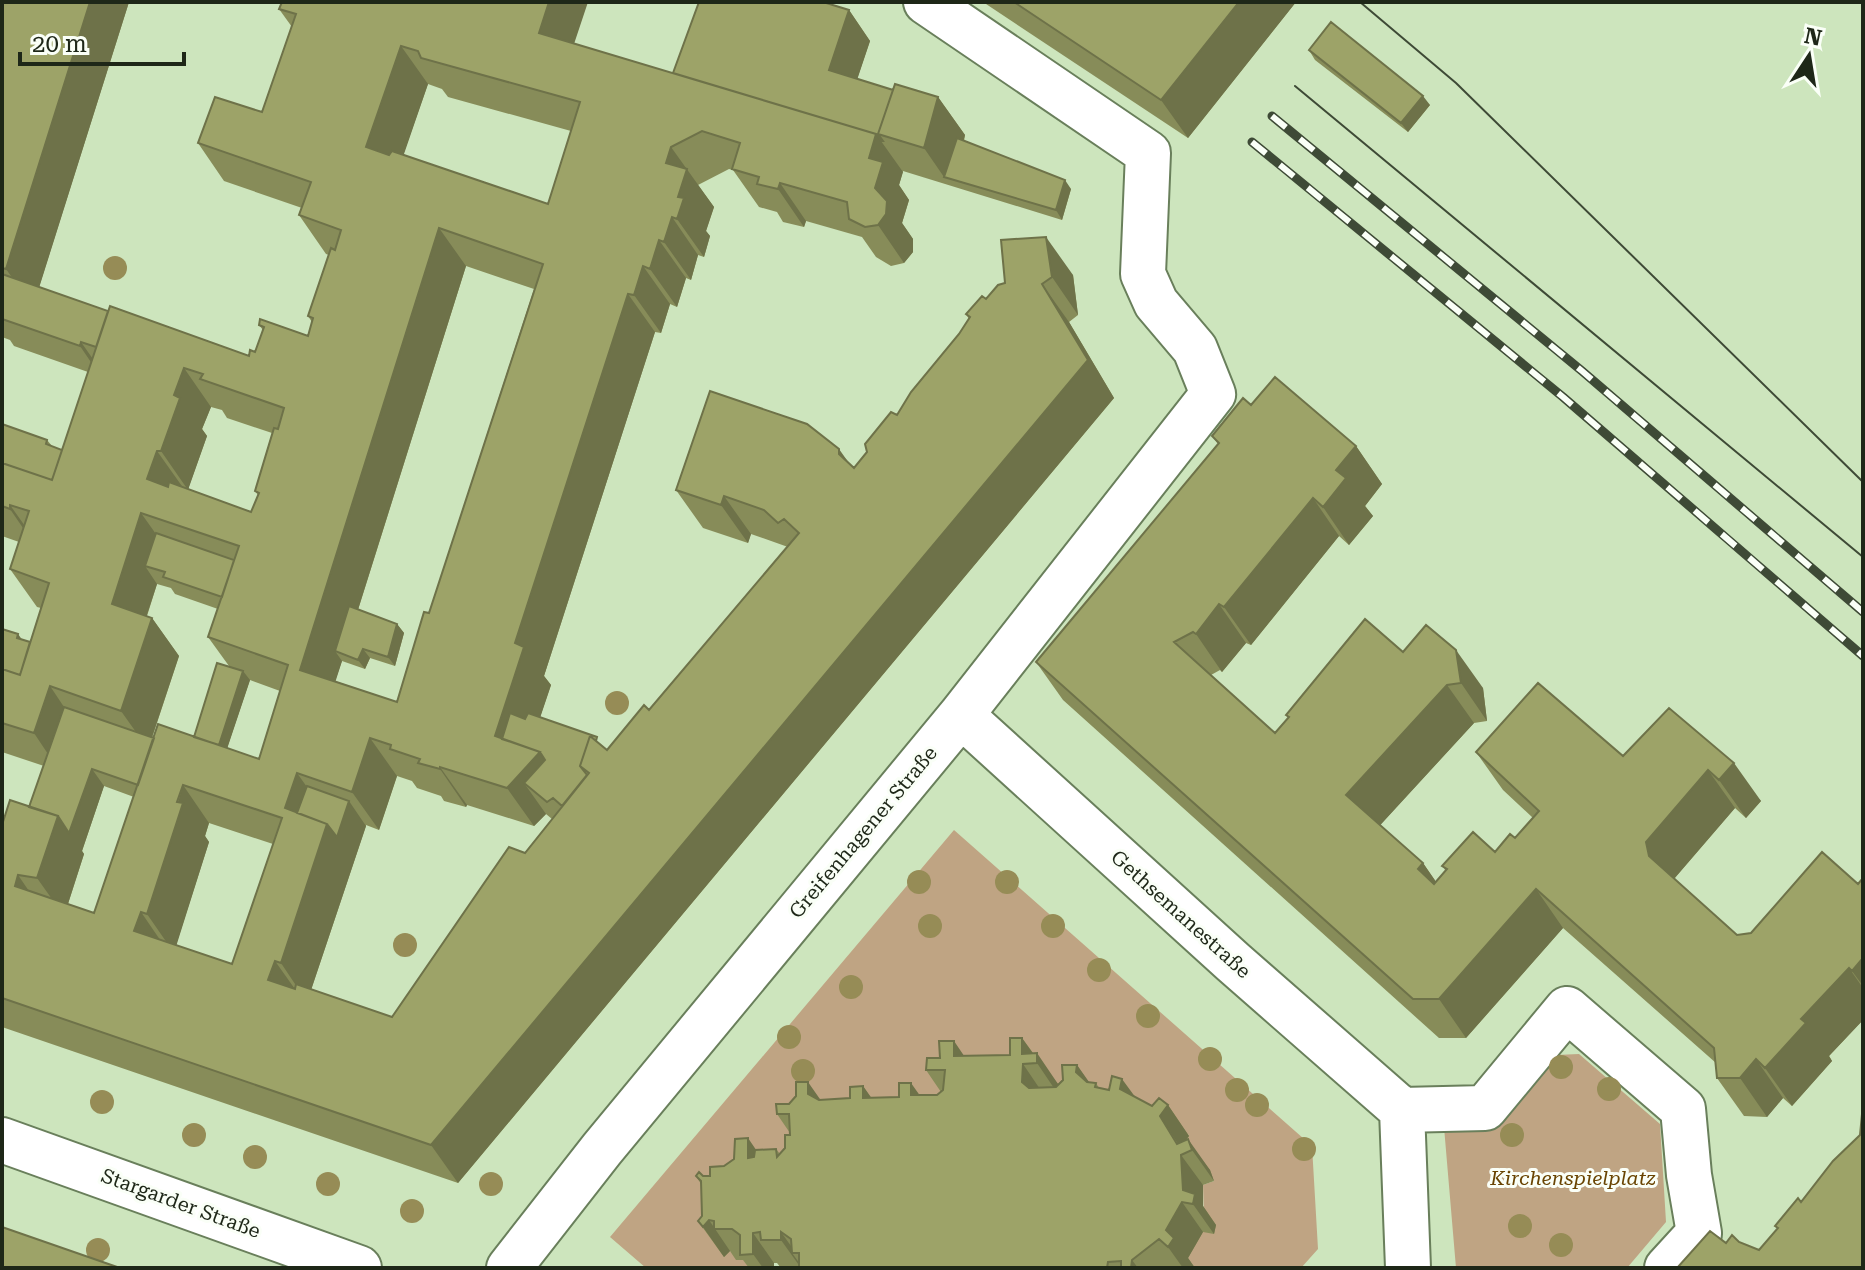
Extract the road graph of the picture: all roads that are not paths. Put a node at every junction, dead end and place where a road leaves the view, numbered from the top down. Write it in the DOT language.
graph roads {
  1 [pos="926,2"];
  2 [pos="961,715"];
  3 [pos="1402,1110"];
  4 [pos="2,1140"];
  5 [pos="359,1268"];
  6 [pos="509,1268"];
  7 [pos="1408,1268"];
  8 [pos="1667,1268"];
  1 -- 2 [label="street, Greifenhagener Straße"];
  2 -- 3 [label="street, Gethsemanestraße"];
  2 -- 6 [label="street, Greifenhagener Straße"];
  3 -- 7 [label="street"];
  3 -- 8 [label="street"];
  4 -- 5 [label="street, Stargarder Straße"];
}
